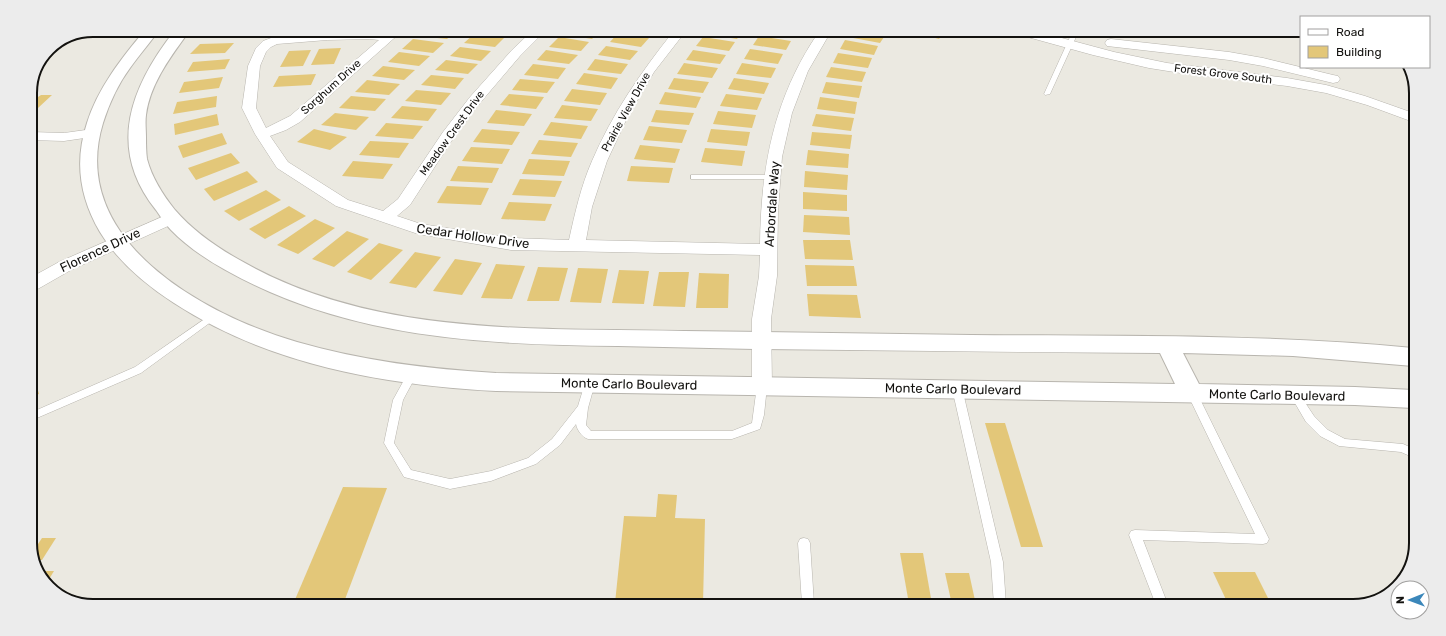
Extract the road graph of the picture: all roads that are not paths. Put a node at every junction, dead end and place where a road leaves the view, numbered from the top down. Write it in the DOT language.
graph roads {
  1 [pos="147,37"];
  2 [pos="178,37"];
  3 [pos="317,37"];
  4 [pos="390,37"];
  5 [pos="533,37"];
  6 [pos="675,37"];
  7 [pos="822,37"];
  8 [pos="1050,37"];
  9 [pos="1057,37"];
  10 [pos="1072,41"];
  11 [pos="1047,94"];
  12 [pos="1409,110"];
  13 [pos="1409,116"];
  14 [pos="93,134"];
  15 [pos="262,134"];
  16 [pos="37,136"];
  17 [pos="694,177"];
  18 [pos="772,177"];
  19 [pos="171,218"];
  20 [pos="385,218"];
  21 [pos="115,242"];
  22 [pos="576,246"];
  23 [pos="769,250"];
  24 [pos="37,282"];
  25 [pos="212,317"];
  26 [pos="761,341"];
  27 [pos="1166,345"];
  28 [pos="1409,357"];
  29 [pos="412,374"];
  30 [pos="590,383"];
  31 [pos="762,386"];
  32 [pos="957,388"];
  33 [pos="1192,393"];
  34 [pos="1295,395"];
  35 [pos="1409,399"];
  36 [pos="583,408"];
  37 [pos="37,414"];
  38 [pos="1409,451"];
  39 [pos="804,543"];
  40 [pos="808,599"];
  41 [pos="1000,599"];
  42 [pos="1160,599"];
  1 -- 14 [label="main road, Monte Carlo Boulevard"];
  2 -- 19 [label="main road"];
  3 -- 15 [label="street, Cedar Hollow Drive"];
  4 -- 15 [label="street, Sorghum Drive"];
  5 -- 20 [label="street, Meadow Crest Drive"];
  6 -- 22 [label="street, Prairie View Drive"];
  7 -- 18 [label="street, Arbordale Way"];
  8 -- 10 [label="street, Forest Grove South"];
  9 -- 10 [label="street, Forest Grove South"];
  10 -- 11 [label="lane"];
  10 -- 12 [label="street, Forest Grove South"];
  10 -- 13 [label="street, Forest Grove South"];
  14 -- 16 [label="street"];
  14 -- 21 [label="main road, Monte Carlo Boulevard"];
  15 -- 20 [label="street, Cedar Hollow Drive"];
  17 -- 18 [label="lane"];
  18 -- 23 [label="street, Arbordale Way"];
  19 -- 21 [label="street, Florence Drive"];
  19 -- 26 [label="main road"];
  20 -- 22 [label="street, Cedar Hollow Drive"];
  21 -- 24 [label="street, Florence Drive"];
  21 -- 25 [label="main road, Monte Carlo Boulevard"];
  22 -- 23 [label="street, Cedar Hollow Drive"];
  23 -- 26 [label="street, Arbordale Way"];
  25 -- 29 [label="main road, Monte Carlo Boulevard"];
  25 -- 37 [label="lane"];
  26 -- 27 [label="main road"];
  26 -- 31 [label="street, Arbordale Way"];
  27 -- 28 [label="main road"];
  27 -- 33 [label="main road"];
  29 -- 30 [label="main road, Monte Carlo Boulevard"];
  29 -- 36 [label="lane"];
  30 -- 31 [label="main road, Monte Carlo Boulevard"];
  30 -- 36 [label="lane"];
  31 -- 32 [label="main road, Monte Carlo Boulevard"];
  31 -- 36 [label="lane"];
  32 -- 33 [label="main road, Monte Carlo Boulevard"];
  32 -- 41 [label="lane"];
  33 -- 34 [label="main road, Monte Carlo Boulevard"];
  33 -- 42 [label="lane"];
  34 -- 35 [label="main road, Monte Carlo Boulevard"];
  34 -- 38 [label="lane"];
  39 -- 40 [label="lane"];
}
